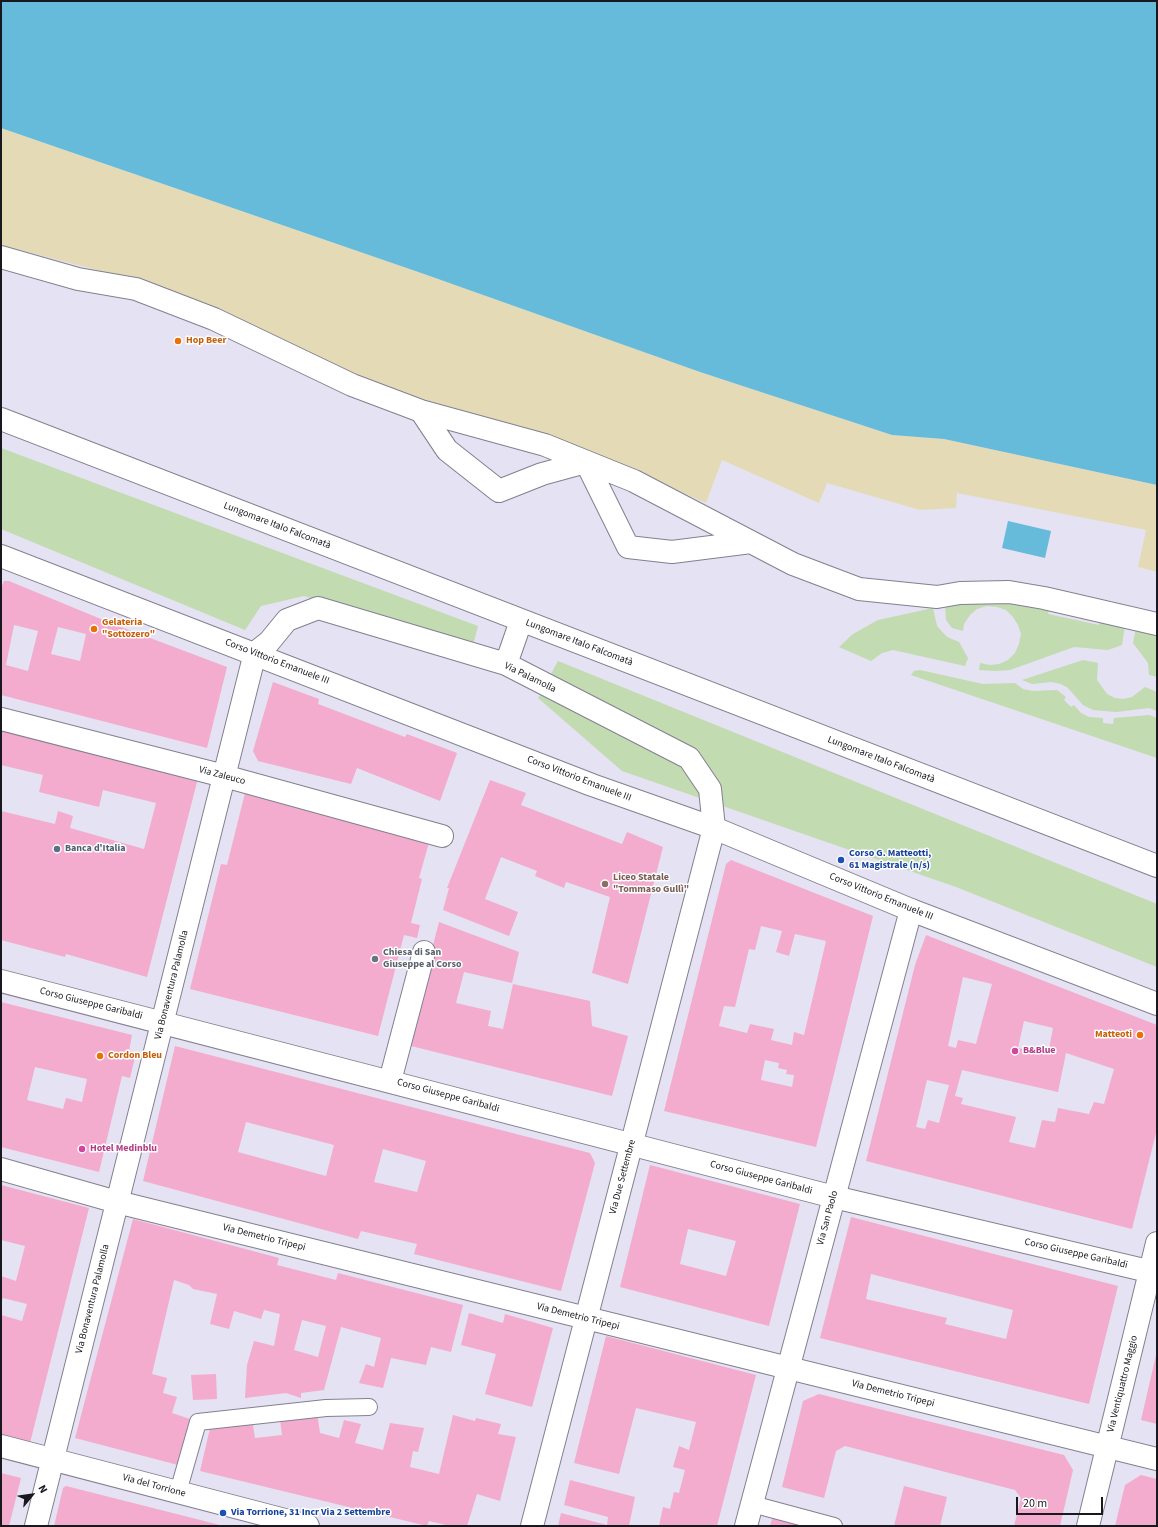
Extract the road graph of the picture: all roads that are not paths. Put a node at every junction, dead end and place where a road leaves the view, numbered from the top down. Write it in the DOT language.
graph roads {
  1 [pos="1,257"];
  2 [pos="421,411"];
  3 [pos="1,419"];
  4 [pos="586,462"];
  5 [pos="751,542"];
  6 [pos="1,556"];
  7 [pos="521,621"];
  8 [pos="1157,624"];
  9 [pos="255,653"];
  10 [pos="506,664"];
  11 [pos="1,720"];
  12 [pos="224,776"];
  13 [pos="714,828"];
  14 [pos="442,836"];
  15 [pos="1157,866"];
  16 [pos="911,910"];
  17 [pos="424,952"];
  18 [pos="1,981"];
  19 [pos="1157,1004"];
  20 [pos="162,1023"];
  21 [pos="390,1081"];
  22 [pos="632,1144"];
  23 [pos="1,1169"];
  24 [pos="834,1197"];
  25 [pos="117,1202"];
  26 [pos="1157,1243"];
  27 [pos="1153,1272"];
  28 [pos="586,1319"];
  29 [pos="788,1368"];
  30 [pos="369,1407"];
  31 [pos="1,1446"];
  32 [pos="1108,1446"];
  33 [pos="1157,1459"];
  34 [pos="52,1460"];
  35 [pos="178,1492"];
  36 [pos="752,1504"];
  37 [pos="36,1526"];
  38 [pos="308,1526"];
  39 [pos="532,1526"];
  40 [pos="746,1526"];
  41 [pos="834,1526"];
  42 [pos="1088,1526"];
  1 -- 2 [label="street"];
  2 -- 4 [label="street"];
  2 -- 4 [label="street"];
  3 -- 7 [label="street, Lungomare Italo Falcomatà"];
  4 -- 5 [label="street"];
  4 -- 5 [label="street"];
  5 -- 8 [label="street"];
  6 -- 9 [label="street, Corso Vittorio Emanuele III"];
  7 -- 10 [label="street"];
  7 -- 15 [label="street, Lungomare Italo Falcomatà"];
  9 -- 10 [label="street, Via Palamolla"];
  9 -- 12 [label="street, Via Bonaventura Palamolla"];
  9 -- 13 [label="street, Corso Vittorio Emanuele III"];
  10 -- 13 [label="street, Via Palamolla"];
  11 -- 12 [label="street, Via Zaleuco"];
  12 -- 14 [label="street, Via Zaleuco"];
  12 -- 20 [label="street, Via Bonaventura Palamolla"];
  13 -- 16 [label="street, Corso Vittorio Emanuele III"];
  13 -- 22 [label="street, Via Due Settembre"];
  16 -- 19 [label="street, Corso Vittorio Emanuele III"];
  16 -- 24 [label="street, Via San Paolo"];
  17 -- 21 [label="street, Corso Giuseppe Garibaldi"];
  18 -- 20 [label="street, Corso Giuseppe Garibaldi"];
  20 -- 21 [label="street, Corso Giuseppe Garibaldi"];
  20 -- 25 [label="street, Via Bonaventura Palamolla"];
  21 -- 22 [label="street, Corso Giuseppe Garibaldi"];
  22 -- 24 [label="street, Corso Giuseppe Garibaldi"];
  22 -- 28 [label="street, Via Due Settembre"];
  23 -- 25 [label="street, Via Demetrio Tripepi"];
  24 -- 27 [label="street, Corso Giuseppe Garibaldi"];
  24 -- 29 [label="street, Via San Paolo"];
  25 -- 28 [label="street, Via Demetrio Tripepi"];
  25 -- 34 [label="street, Via Bonaventura Palamolla"];
  26 -- 27 [label="street, Via Ventiquattro Maggio"];
  27 -- 32 [label="street, Via Ventiquattro Maggio"];
  28 -- 29 [label="street, Via Demetrio Tripepi"];
  28 -- 39 [label="street, Via Due Settembre"];
  29 -- 32 [label="street, Via Demetrio Tripepi"];
  29 -- 36 [label="street, Via San Paolo"];
  30 -- 35 [label="lane"];
  31 -- 34 [label="street, Via del Torrione"];
  32 -- 33 [label="street, Via Demetrio Tripepi"];
  32 -- 42 [label="street, Via Ventiquattro Maggio"];
  34 -- 35 [label="street, Via del Torrione"];
  34 -- 37 [label="street, Via Bonaventura Palamolla"];
  35 -- 38 [label="street, Via del Torrione"];
  36 -- 40 [label="street, Via San Paolo"];
  36 -- 41 [label="lane"];
}
